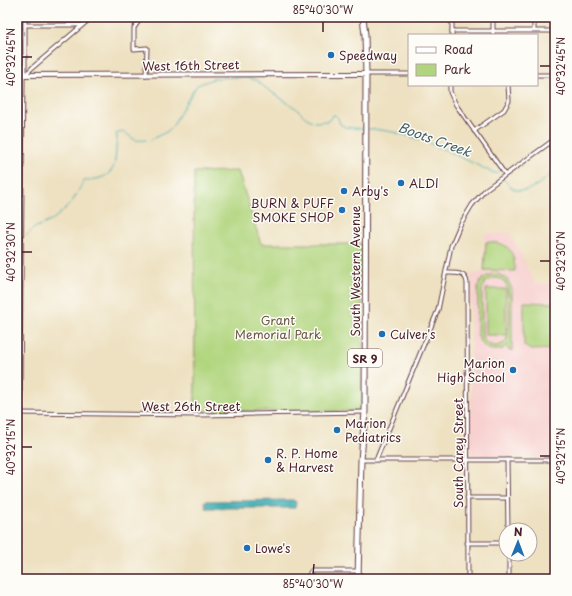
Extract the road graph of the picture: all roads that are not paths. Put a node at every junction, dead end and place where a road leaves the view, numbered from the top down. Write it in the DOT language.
graph roads {
  1 [pos="25,17"];
  2 [pos="92,17"];
  3 [pos="363,17"];
  4 [pos="452,17"];
  5 [pos="493,17"];
  6 [pos="534,17"];
  7 [pos="139,21"];
  8 [pos="25,25"];
  9 [pos="82,25"];
  10 [pos="493,30"];
  11 [pos="534,30"];
  12 [pos="452,31"];
  13 [pos="555,31"];
  14 [pos="493,34"];
  15 [pos="366,74"];
  16 [pos="408,74"];
  17 [pos="17,75"];
  18 [pos="24,75"];
  19 [pos="146,75"];
  20 [pos="538,75"];
  21 [pos="555,75"];
  22 [pos="450,86"];
  23 [pos="508,86"];
  24 [pos="474,131"];
  25 [pos="555,139"];
  26 [pos="505,174"];
  27 [pos="446,273"];
  28 [pos="365,412"];
  29 [pos="19,413"];
  30 [pos="361,460"];
  31 [pos="376,460"];
  32 [pos="467,460"];
  33 [pos="507,460"];
  34 [pos="555,460"];
  35 [pos="467,498"];
  36 [pos="507,498"];
  37 [pos="508,522"];
  38 [pos="468,543"];
  39 [pos="498,543"];
  40 [pos="509,562"];
  41 [pos="358,572"];
  42 [pos="307,579"];
  43 [pos="358,579"];
  44 [pos="468,579"];
  45 [pos="509,579"];
  1 -- 8 [label="street"];
  2 -- 9 [label="street"];
  3 -- 15 [label="highway, South Western Avenue / SR 9"];
  4 -- 12 [label="street"];
  5 -- 10 [label="street"];
  6 -- 11 [label="street"];
  7 -- 19 [label="street"];
  8 -- 9 [label="street"];
  8 -- 18 [label="street"];
  9 -- 18 [label="street"];
  10 -- 11 [label="street"];
  10 -- 12 [label="street"];
  10 -- 14 [label="street"];
  11 -- 13 [label="street"];
  15 -- 16 [label="street"];
  15 -- 19 [label="street, West 16th Street"];
  15 -- 28 [label="highway, South Western Avenue / SR 9"];
  17 -- 18 [label="street, West 16th Street"];
  18 -- 19 [label="street, West 16th Street"];
  18 -- 29 [label="street"];
  20 -- 21 [label="street"];
  22 -- 24 [label="street"];
  23 -- 24 [label="street"];
  24 -- 26 [label="street"];
  25 -- 26 [label="street"];
  26 -- 27 [label="street"];
  27 -- 31 [label="street"];
  27 -- 32 [label="street, South Carey Street"];
  28 -- 29 [label="street, West 26th Street"];
  28 -- 30 [label="highway, South Western Avenue / SR 9"];
  30 -- 31 [label="street"];
  30 -- 41 [label="highway, South Western Avenue / SR 9"];
  31 -- 32 [label="street"];
  32 -- 33 [label="street"];
  32 -- 35 [label="street, South Carey Street"];
  33 -- 34 [label="street"];
  33 -- 36 [label="street"];
  35 -- 36 [label="street"];
  35 -- 38 [label="street, South Carey Street"];
  36 -- 37 [label="street"];
  38 -- 39 [label="street"];
  38 -- 44 [label="street, South Carey Street"];
  40 -- 45 [label="street"];
  41 -- 42 [label="street"];
  41 -- 43 [label="highway, South Western Avenue / SR 9"];
}
